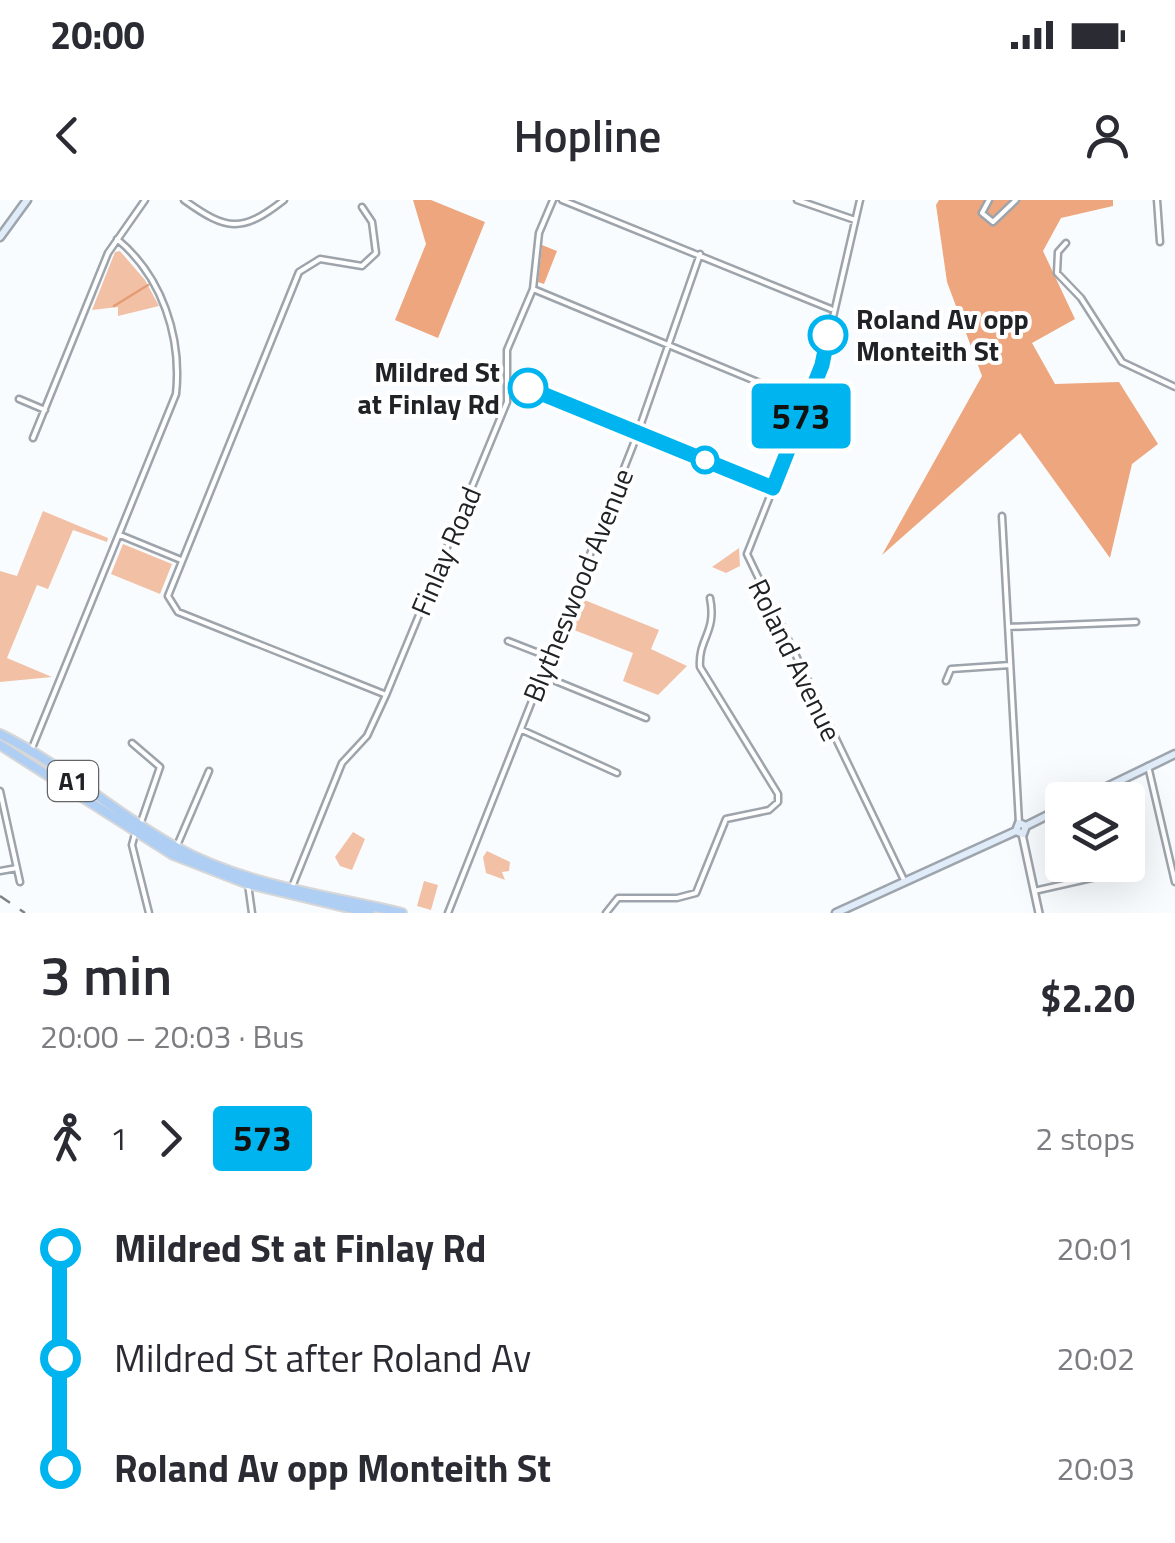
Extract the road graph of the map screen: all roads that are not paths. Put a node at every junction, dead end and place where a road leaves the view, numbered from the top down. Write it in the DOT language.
graph roads {
  1 [pos="27,200"];
  2 [pos="145,200"];
  3 [pos="184,200"];
  4 [pos="284,200"];
  5 [pos="553,200"];
  6 [pos="562,200"];
  7 [pos="797,200"];
  8 [pos="860,200"];
  9 [pos="989,200"];
  10 [pos="1016,200"];
  11 [pos="1157,200"];
  12 [pos="362,207"];
  13 [pos="856,220"];
  14 [pos="0,237"];
  15 [pos="117,239"];
  16 [pos="1160,242"];
  17 [pos="1066,243"];
  18 [pos="700,254"];
  19 [pos="533,289"];
  20 [pos="833,310"];
  21 [pos="670,344"];
  22 [pos="510,383"];
  23 [pos="1175,386"];
  24 [pos="19,399"];
  25 [pos="806,403"];
  26 [pos="46,410"];
  27 [pos="638,432"];
  28 [pos="34,438"];
  29 [pos="773,488"];
  30 [pos="1002,516"];
  31 [pos="120,535"];
  32 [pos="180,560"];
  33 [pos="710,598"];
  34 [pos="1136,622"];
  35 [pos="1008,627"];
  36 [pos="508,641"];
  37 [pos="548,657"];
  38 [pos="1010,665"];
  39 [pos="542,675"];
  40 [pos="946,680"];
  41 [pos="386,695"];
  42 [pos="646,718"];
  43 [pos="520,730"];
  44 [pos="0,734"];
  45 [pos="132,743"];
  46 [pos="0,745"];
  47 [pos="30,752"];
  48 [pos="1175,754"];
  49 [pos="1148,766"];
  50 [pos="209,771"];
  51 [pos="618,773"];
  52 [pos="1116,782"];
  53 [pos="0,790"];
  54 [pos="1045,817"];
  55 [pos="138,829"];
  56 [pos="1021,829"];
  57 [pos="176,848"];
  58 [pos="18,868"];
  59 [pos="0,872"];
  60 [pos="20,882"];
  61 [pos="1074,882"];
  62 [pos="1175,882"];
  63 [pos="248,884"];
  64 [pos="906,884"];
  65 [pos="292,888"];
  66 [pos="1034,891"];
  67 [pos="341,909"];
  68 [pos="148,913"];
  69 [pos="252,913"];
  70 [pos="370,913"];
  71 [pos="402,913"];
  72 [pos="448,913"];
  73 [pos="606,913"];
  74 [pos="836,913"];
  75 [pos="1039,913"];
  1 -- 14 [label="main road"];
  2 -- 15 [label="street"];
  3 -- 4 [label="street"];
  5 -- 19 [label="street, Finlay Road"];
  6 -- 18 [label="street"];
  7 -- 13 [label="street"];
  8 -- 13 [label="street, Roland Avenue"];
  9 -- 10 [label="street"];
  11 -- 16 [label="street"];
  12 -- 32 [label="street"];
  13 -- 20 [label="street, Roland Avenue"];
  15 -- 26 [label="street"];
  15 -- 31 [label="street"];
  17 -- 23 [label="street"];
  18 -- 20 [label="street"];
  18 -- 21 [label="street, Blytheswood Avenue"];
  19 -- 21 [label="street"];
  19 -- 22 [label="street, Finlay Road"];
  20 -- 25 [label="street, Roland Avenue"];
  21 -- 25 [label="street"];
  21 -- 27 [label="street, Blytheswood Avenue"];
  22 -- 27 [label="street"];
  22 -- 41 [label="street, Finlay Road"];
  24 -- 26 [label="street"];
  25 -- 29 [label="street, Roland Avenue"];
  26 -- 28 [label="street"];
  27 -- 29 [label="street"];
  27 -- 37 [label="street, Blytheswood Avenue"];
  29 -- 64 [label="street, Roland Avenue"];
  30 -- 35 [label="street"];
  31 -- 32 [label="street"];
  31 -- 47 [label="street"];
  32 -- 41 [label="street"];
  33 -- 73 [label="street"];
  34 -- 35 [label="street"];
  35 -- 38 [label="street"];
  36 -- 37 [label="street"];
  37 -- 39 [label="street, Blytheswood Avenue"];
  38 -- 40 [label="street"];
  38 -- 56 [label="street"];
  39 -- 42 [label="street"];
  39 -- 43 [label="street, Blytheswood Avenue"];
  41 -- 65 [label="street, Finlay Road"];
  43 -- 51 [label="street"];
  43 -- 72 [label="street, Blytheswood Avenue"];
  44 -- 47 [label="highway, A1"];
  45 -- 55 [label="street"];
  46 -- 55 [label="highway, A1"];
  47 -- 55 [label="highway, A1"];
  48 -- 49 [label="main road"];
  49 -- 52 [label="main road"];
  49 -- 62 [label="street"];
  50 -- 57 [label="street"];
  53 -- 58 [label="street"];
  54 -- 56 [label="main road"];
  55 -- 57 [label="highway, A1"];
  55 -- 63 [label="highway, A1"];
  55 -- 68 [label="street"];
  56 -- 64 [label="main road"];
  56 -- 66 [label="street"];
  57 -- 65 [label="highway, A1"];
  58 -- 59 [label="street"];
  58 -- 60 [label="street"];
  61 -- 66 [label="street"];
  63 -- 67 [label="highway, A1"];
  63 -- 69 [label="street"];
  64 -- 74 [label="main road"];
  65 -- 71 [label="highway, A1"];
  66 -- 75 [label="street"];
  67 -- 70 [label="highway, A1"];
}
